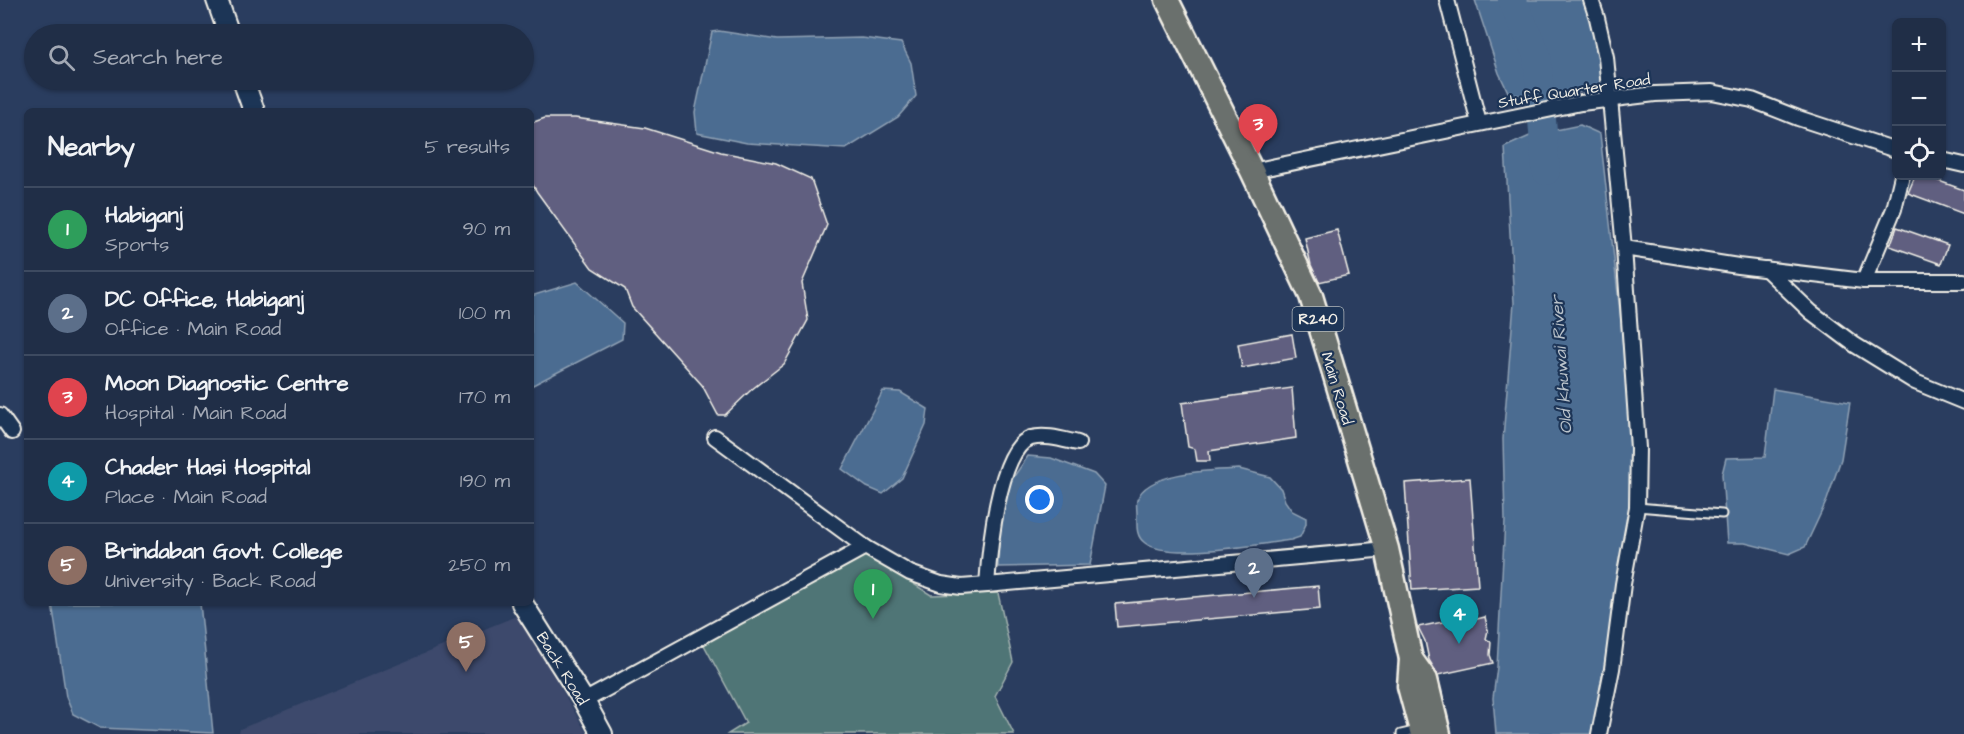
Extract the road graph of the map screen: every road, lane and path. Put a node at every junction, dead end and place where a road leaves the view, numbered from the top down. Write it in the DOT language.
graph roads {
  1 [pos="218,0"];
  2 [pos="1167,0"];
  3 [pos="1447,0"];
  4 [pos="1591,0"];
  5 [pos="226,24"];
  6 [pos="247,90"];
  7 [pos="1609,98"];
  8 [pos="253,108"];
  9 [pos="1479,123"];
  10 [pos="1892,149"];
  11 [pos="1946,161"];
  12 [pos="1964,165"];
  13 [pos="1252,171"];
  14 [pos="1901,180"];
  15 [pos="1624,248"];
  16 [pos="1766,269"];
  17 [pos="1864,281"];
  18 [pos="1964,281"];
  19 [pos="1964,402"];
  20 [pos="0,415"];
  21 [pos="12,432"];
  22 [pos="715,437"];
  23 [pos="1078,443"];
  24 [pos="1637,507"];
  25 [pos="1722,514"];
  26 [pos="866,548"];
  27 [pos="1387,549"];
  28 [pos="987,585"];
  29 [pos="524,606"];
  30 [pos="584,701"];
  31 [pos="1420,733"];
  32 [pos="602,734"];
  33 [pos="1599,734"];
  1 -- 5 [label="street"];
  2 -- 13 [label="main road, Main Road / R240"];
  3 -- 9 [label="street"];
  4 -- 7 [label="street"];
  6 -- 8 [label="street"];
  7 -- 9 [label="street, Stuff Quarter Road"];
  7 -- 10 [label="street, Stuff Quarter Road"];
  7 -- 15 [label="street"];
  9 -- 13 [label="street, Stuff Quarter Road"];
  11 -- 12 [label="street"];
  13 -- 27 [label="main road, Main Road / R240"];
  14 -- 17 [label="street"];
  15 -- 16 [label="street"];
  15 -- 24 [label="street"];
  16 -- 17 [label="street"];
  16 -- 19 [label="street"];
  17 -- 18 [label="street"];
  20 -- 21 [label="street"];
  22 -- 26 [label="street"];
  23 -- 28 [label="street"];
  24 -- 25 [label="lane"];
  24 -- 33 [label="street"];
  26 -- 28 [label="street"];
  26 -- 30 [label="street"];
  27 -- 28 [label="street"];
  27 -- 31 [label="main road, Main Road / R240"];
  29 -- 30 [label="street, Back Road"];
  30 -- 32 [label="street, Back Road"];
}
